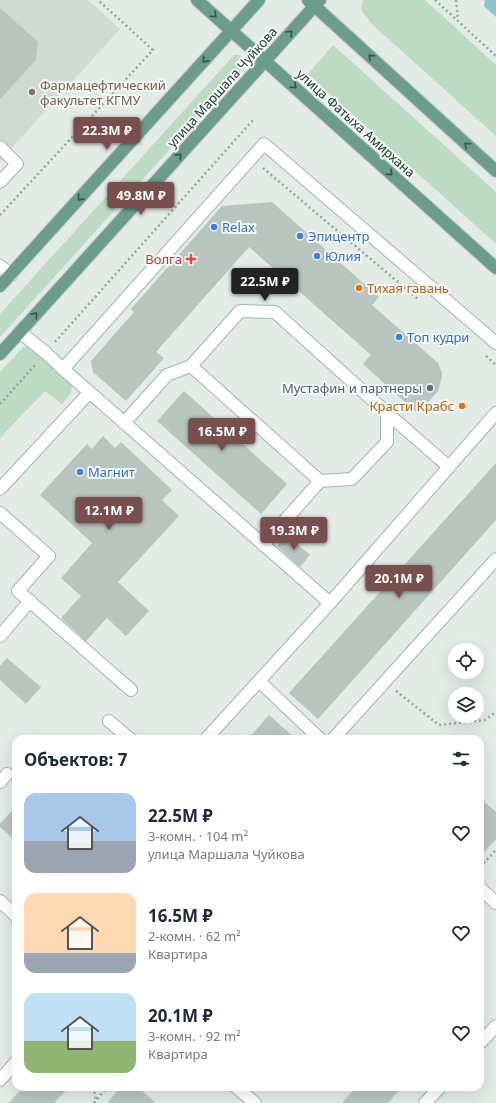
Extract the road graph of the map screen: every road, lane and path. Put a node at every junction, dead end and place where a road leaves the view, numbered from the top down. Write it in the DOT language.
graph roads {
  1 [pos="98,0"];
  2 [pos="197,0"];
  3 [pos="259,0"];
  4 [pos="435,0"];
  5 [pos="456,0"];
  6 [pos="314,2"];
  7 [pos="458,21"];
  8 [pos="231,31"];
  9 [pos="496,56"];
  10 [pos="264,61"];
  11 [pos="253,120"];
  12 [pos="0,147"];
  13 [pos="496,171"];
  14 [pos="0,182"];
  15 [pos="0,214"];
  16 [pos="0,266"];
  17 [pos="496,268"];
  18 [pos="11,275"];
  19 [pos="0,286"];
  20 [pos="20,332"];
  21 [pos="496,343"];
  22 [pos="46,353"];
  23 [pos="0,354"];
  24 [pos="191,366"];
  25 [pos="63,369"];
  26 [pos="89,393"];
  27 [pos="0,404"];
  28 [pos="387,413"];
  29 [pos="496,413"];
  30 [pos="124,423"];
  31 [pos="449,467"];
  32 [pos="320,481"];
  33 [pos="0,489"];
  34 [pos="0,514"];
  35 [pos="263,544"];
  36 [pos="496,559"];
  37 [pos="30,602"];
  38 [pos="330,603"];
  39 [pos="0,636"];
  40 [pos="259,681"];
  41 [pos="385,682"];
  42 [pos="131,690"];
  43 [pos="496,712"];
  44 [pos="109,721"];
  45 [pos="125,735"];
  46 [pos="210,735"];
  47 [pos="316,735"];
  48 [pos="337,735"];
  49 [pos="496,850"];
  50 [pos="484,863"];
  51 [pos="484,892"];
  52 [pos="0,901"];
  53 [pos="496,903"];
  54 [pos="12,912"];
  55 [pos="496,1026"];
  56 [pos="484,1039"];
  57 [pos="12,1066"];
  58 [pos="0,1080"];
  59 [pos="94,1091"];
  60 [pos="104,1091"];
  61 [pos="241,1091"];
  62 [pos="436,1091"];
  63 [pos="96,1100"];
  64 [pos="94,1103"];
  65 [pos="255,1103"];
  66 [pos="426,1103"];
  1 -- 15 [label="path"];
  2 -- 8 [label="main road, улица Фатыха Амирхана, one-way"];
  3 -- 8 [label="main road"];
  4 -- 7 [label="path"];
  5 -- 7 [label="path"];
  10 -- 6 [label="main road, улица Маршала Чуйкова, one-way"];
  13 -- 6 [label="main road, one-way"];
  7 -- 9 [label="path"];
  8 -- 10 [label="main road, улица Фатыха Амирхана"];
  8 -- 18 [label="main road, one-way"];
  10 -- 17 [label="main road, улица Фатыха Амирхана, one-way"];
  20 -- 10 [label="main road, улица Маршала Чуйкова, one-way"];
  11 -- 22 [label="path"];
  12 -- 14 [label="lane"];
  16 -- 18 [label="lane"];
  18 -- 19 [label="main road"];
  20 -- 22 [label="lane"];
  20 -- 23 [label="main road, улица Маршала Чуйкова"];
  21 -- 25 [label="lane"];
  22 -- 25 [label="lane"];
  22 -- 27 [label="path"];
  24 -- 28 [label="lane"];
  24 -- 30 [label="lane"];
  24 -- 32 [label="lane"];
  25 -- 26 [label="lane"];
  26 -- 30 [label="lane"];
  26 -- 33 [label="lane"];
  28 -- 31 [label="lane"];
  28 -- 32 [label="lane"];
  29 -- 31 [label="lane"];
  30 -- 35 [label="lane"];
  31 -- 38 [label="lane"];
  32 -- 35 [label="lane"];
  34 -- 37 [label="lane"];
  35 -- 38 [label="lane"];
  36 -- 41 [label="lane"];
  37 -- 39 [label="lane"];
  37 -- 42 [label="lane"];
  38 -- 40 [label="lane"];
  40 -- 46 [label="lane"];
  40 -- 47 [label="lane"];
  41 -- 43 [label="path"];
  41 -- 48 [label="lane"];
  44 -- 45 [label="lane"];
  49 -- 50 [label="path"];
  51 -- 53 [label="lane"];
  52 -- 54 [label="lane"];
  55 -- 56 [label="lane"];
  57 -- 58 [label="lane"];
  59 -- 63 [label="path"];
  60 -- 63 [label="path"];
  61 -- 65 [label="lane"];
  62 -- 66 [label="lane"];
  63 -- 64 [label="path"];
}
